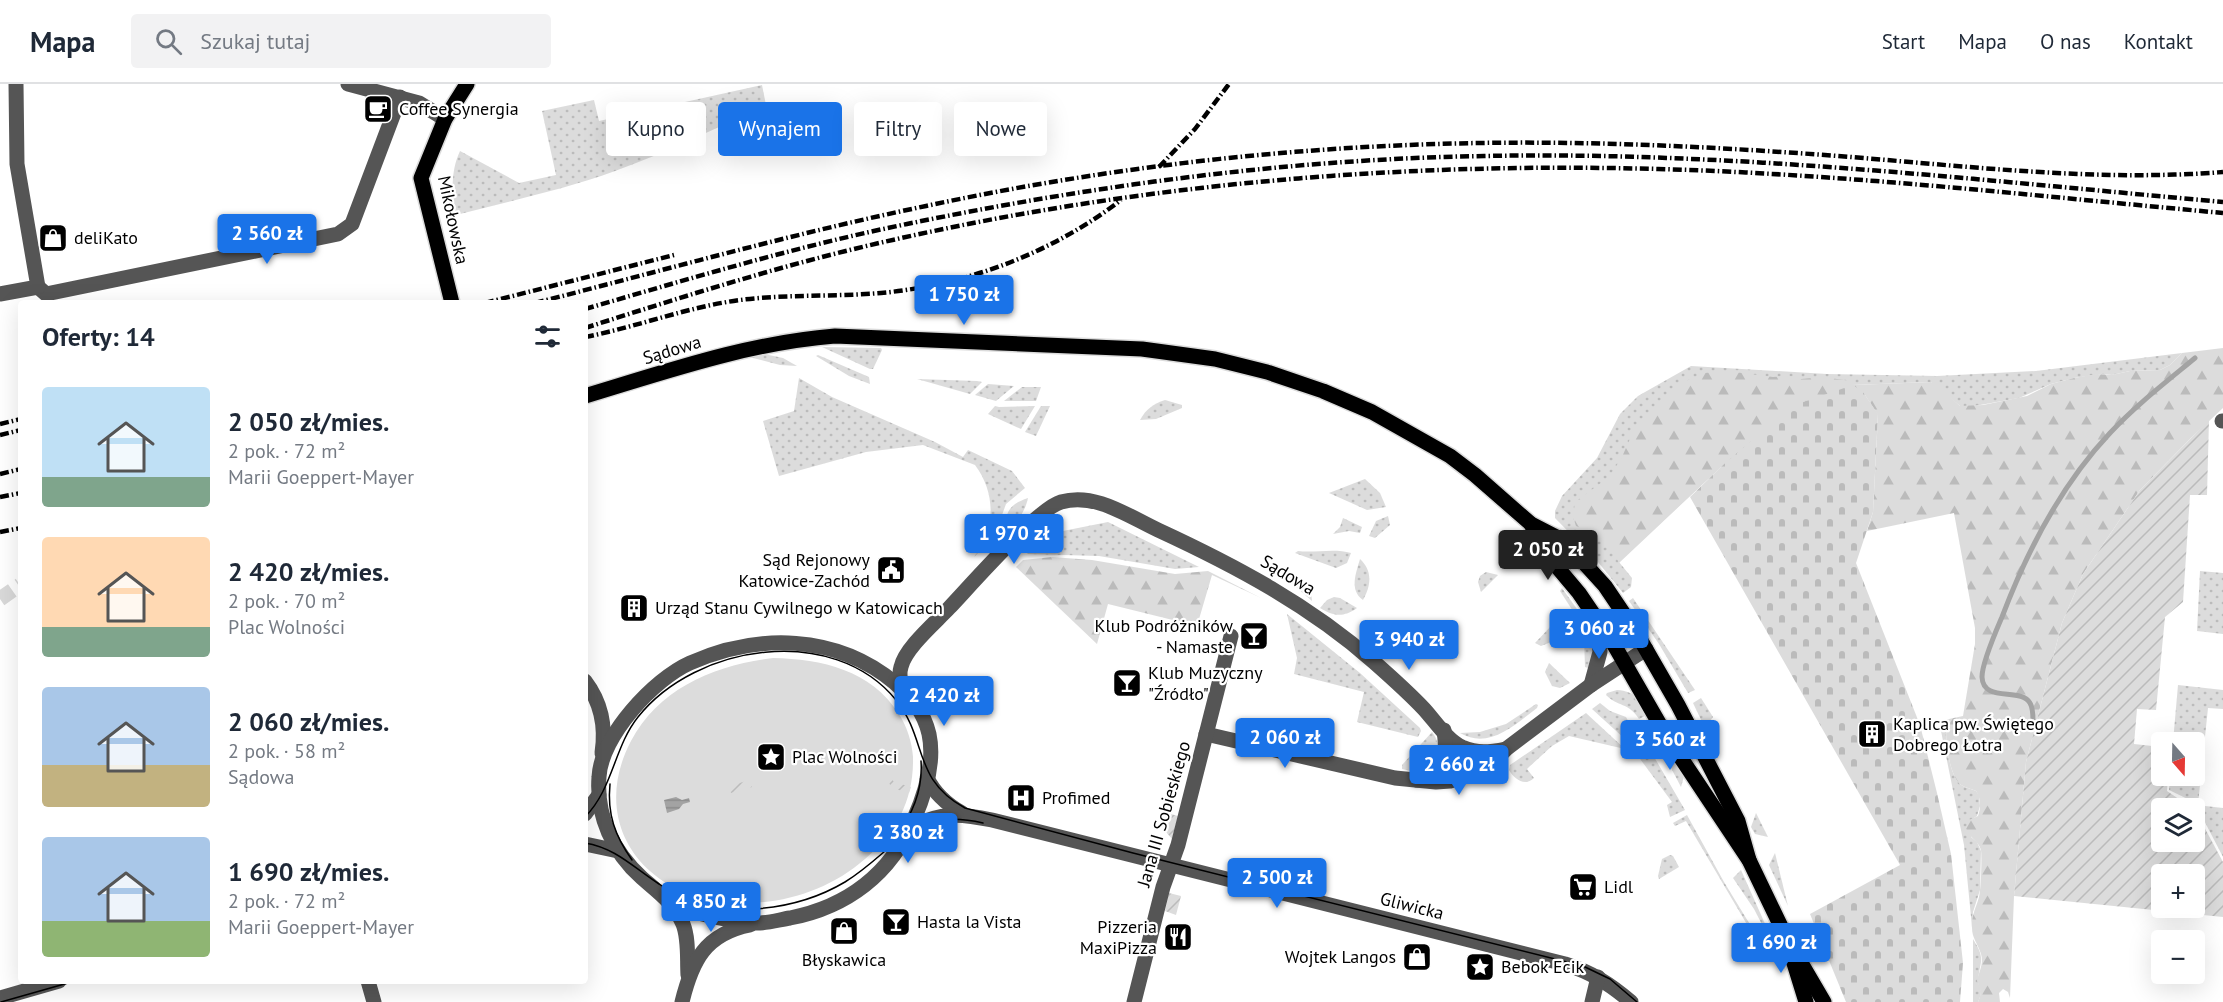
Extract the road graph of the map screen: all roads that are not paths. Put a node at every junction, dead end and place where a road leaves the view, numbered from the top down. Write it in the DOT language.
graph roads {
  1 [pos="16,84"];
  2 [pos="348,84"];
  3 [pos="467,84"];
  4 [pos="400,97"];
  5 [pos="445,119"];
  6 [pos="38,287"];
  7 [pos="0,294"];
  8 [pos="451,300"];
  9 [pos="588,395"];
  10 [pos="1531,524"];
  11 [pos="1597,620"];
  12 [pos="1231,636"];
  13 [pos="1646,649"];
  14 [pos="1624,662"];
  15 [pos="1591,685"];
  16 [pos="588,686"];
  17 [pos="906,693"];
  18 [pos="1444,730"];
  19 [pos="1206,734"];
  20 [pos="1506,749"];
  21 [pos="600,768"];
  22 [pos="927,778"];
  23 [pos="1417,780"];
  24 [pos="599,795"];
  25 [pos="588,810"];
  26 [pos="965,814"];
  27 [pos="910,827"];
  28 [pos="588,845"];
  29 [pos="618,851"];
  30 [pos="1749,860"];
  31 [pos="1171,865"];
  32 [pos="672,906"];
  33 [pos="756,923"];
  34 [pos="1786,937"];
  35 [pos="688,975"];
  36 [pos="1598,977"];
  37 [pos="49,984"];
  38 [pos="369,984"];
  39 [pos="0,998"];
  40 [pos="374,1002"];
  41 [pos="682,1002"];
  42 [pos="1134,1002"];
  43 [pos="1592,1002"];
  44 [pos="1630,1002"];
  45 [pos="1806,1002"];
  46 [pos="1824,1002"];
  1 -- 6 [label="street"];
  2 -- 4 [label="street"];
  3 -- 5 [label="main road, Mikołowska"];
  4 -- 5 [label="street"];
  4 -- 6 [label="street"];
  5 -- 8 [label="main road, Mikołowska"];
  6 -- 7 [label="street"];
  9 -- 10 [label="main road, Sądowa"];
  10 -- 11 [label="main road"];
  10 -- 13 [label="main road"];
  11 -- 14 [label="main road"];
  11 -- 15 [label="street"];
  12 -- 19 [label="street, Jana III Sobieskiego"];
  13 -- 14 [label="street"];
  13 -- 30 [label="main road"];
  14 -- 15 [label="street"];
  14 -- 30 [label="main road"];
  15 -- 20 [label="street"];
  16 -- 21 [label="street"];
  17 -- 18 [label="street, Sądowa"];
  17 -- 21 [label="street"];
  17 -- 22 [label="street"];
  18 -- 20 [label="street, Sądowa"];
  18 -- 23 [label="street"];
  19 -- 23 [label="street"];
  19 -- 31 [label="street, Jana III Sobieskiego"];
  20 -- 23 [label="street"];
  21 -- 24 [label="street"];
  22 -- 26 [label="street, Gliwicka"];
  22 -- 27 [label="street"];
  24 -- 25 [label="street"];
  24 -- 29 [label="street"];
  26 -- 27 [label="street, Gliwicka"];
  26 -- 31 [label="street, Gliwicka"];
  27 -- 33 [label="street"];
  28 -- 29 [label="street"];
  29 -- 32 [label="street"];
  30 -- 34 [label="main road"];
  31 -- 36 [label="street, Gliwicka"];
  31 -- 42 [label="street, Jana III Sobieskiego"];
  32 -- 33 [label="street"];
  32 -- 35 [label="street"];
  33 -- 35 [label="street"];
  34 -- 45 [label="main road"];
  34 -- 46 [label="main road"];
  35 -- 41 [label="street"];
  36 -- 43 [label="street"];
  36 -- 44 [label="street, Gliwicka"];
  37 -- 39 [label="street"];
  38 -- 40 [label="street"];
}
